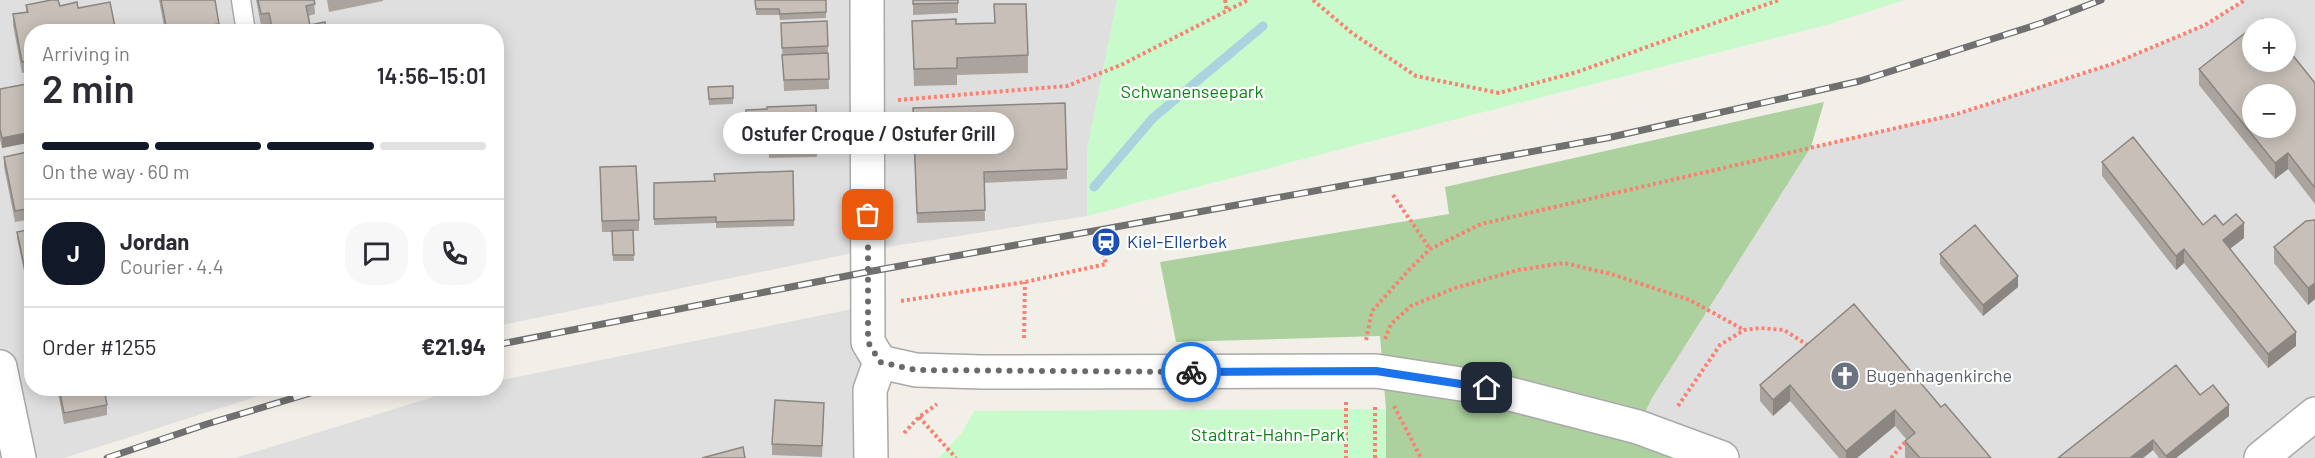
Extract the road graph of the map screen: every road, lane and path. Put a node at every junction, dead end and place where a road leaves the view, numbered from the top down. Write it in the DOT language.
graph roads {
  1 [pos="241,0"];
  2 [pos="867,0"];
  3 [pos="1226,0"];
  4 [pos="1248,0"];
  5 [pos="1313,0"];
  6 [pos="1779,0"];
  7 [pos="2245,0"];
  8 [pos="1227,12"];
  9 [pos="245,24"];
  10 [pos="868,102"];
  11 [pos="1393,195"];
  12 [pos="1103,249"];
  13 [pos="1430,249"];
  14 [pos="1025,282"];
  15 [pos="867,306"];
  16 [pos="1744,330"];
  17 [pos="1818,351"];
  18 [pos="880,362"];
  19 [pos="0,367"];
  20 [pos="1367,371"];
  21 [pos="982,372"];
  22 [pos="1023,372"];
  23 [pos="1677,408"];
  24 [pos="919,417"];
  25 [pos="2311,425"];
  26 [pos="1907,440"];
  27 [pos="884,450"];
  28 [pos="19,458"];
  29 [pos="956,458"];
  30 [pos="1346,458"];
  31 [pos="1375,458"];
  32 [pos="1421,458"];
  33 [pos="1722,458"];
  34 [pos="1891,458"];
  35 [pos="2261,458"];
  1 -- 9 [label="lane"];
  2 -- 10 [label="street"];
  3 -- 8 [label="path"];
  4 -- 8 [label="path"];
  5 -- 6 [label="path"];
  7 -- 13 [label="path"];
  8 -- 10 [label="path"];
  10 -- 15 [label="street"];
  11 -- 13 [label="path"];
  12 -- 14 [label="path"];
  13 -- 20 [label="path"];
  14 -- 15 [label="path"];
  14 -- 22 [label="path"];
  15 -- 18 [label="street"];
  16 -- 17 [label="path"];
  16 -- 20 [label="path"];
  16 -- 23 [label="path"];
  18 -- 21 [label="street"];
  18 -- 27 [label="street"];
  19 -- 28 [label="street"];
  20 -- 22 [label="street"];
  20 -- 30 [label="path"];
  20 -- 31 [label="path"];
  20 -- 32 [label="path"];
  20 -- 33 [label="street"];
  21 -- 22 [label="street"];
  21 -- 24 [label="path"];
  24 -- 27 [label="path"];
  24 -- 29 [label="path"];
  25 -- 35 [label="street"];
  26 -- 34 [label="path"];
}
